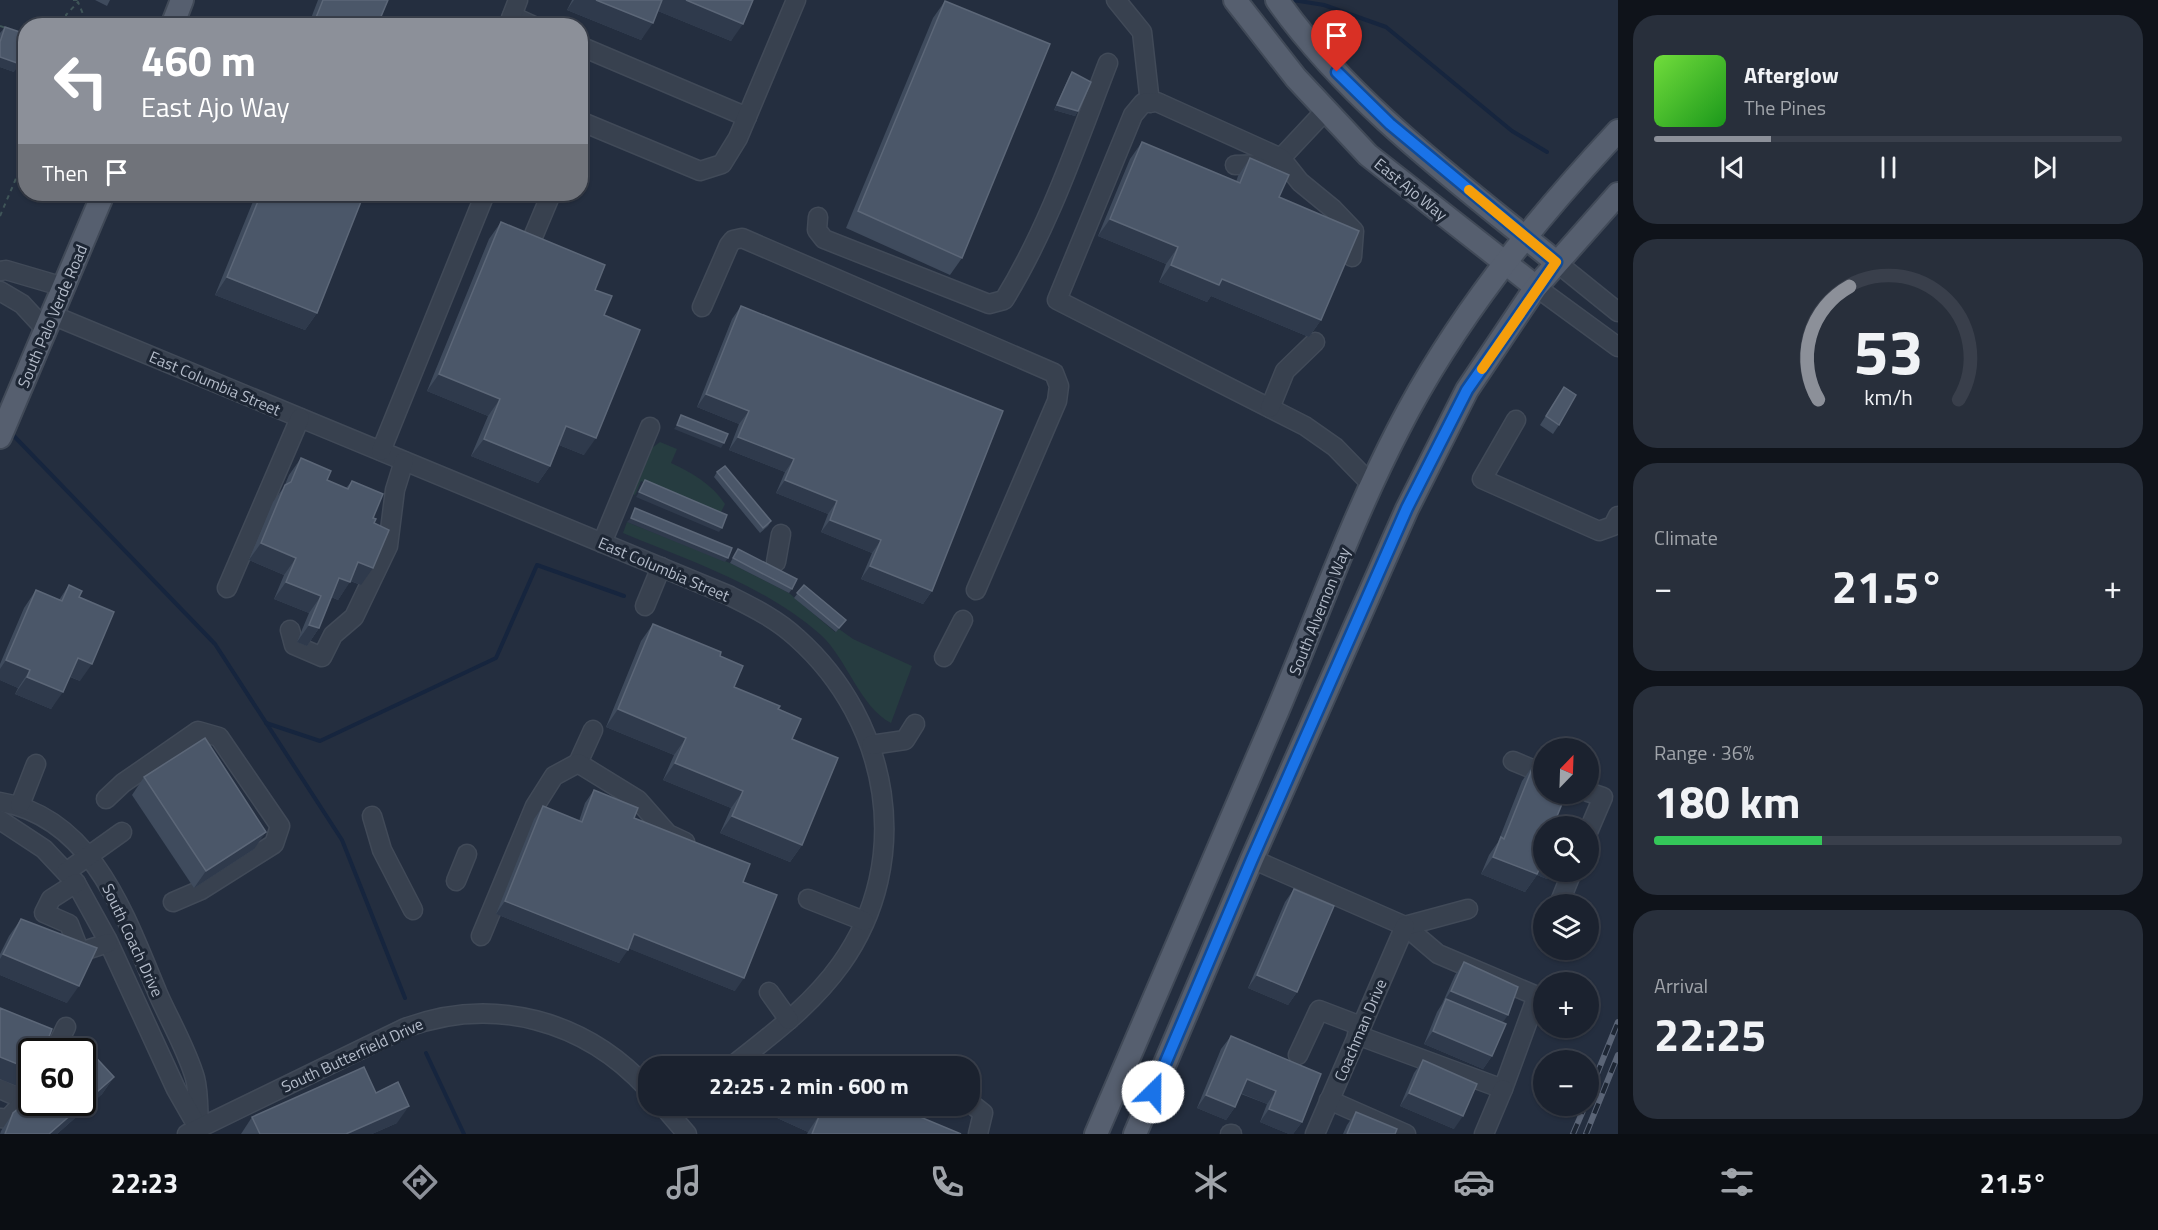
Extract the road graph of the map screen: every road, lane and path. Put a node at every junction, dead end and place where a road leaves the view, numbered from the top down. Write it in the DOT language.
graph roads {
  1 [pos="73,0"];
  2 [pos="182,0"];
  3 [pos="796,0"];
  4 [pos="1116,0"];
  5 [pos="78,1"];
  6 [pos="1239,6"];
  7 [pos="1283,8"];
  8 [pos="66,18"];
  9 [pos="85,18"];
  10 [pos="175,18"];
  11 [pos="0,26"];
  12 [pos="9,29"];
  13 [pos="588,48"];
  14 [pos="1108,63"];
  15 [pos="1150,103"];
  16 [pos="1325,111"];
  17 [pos="747,117"];
  18 [pos="588,124"];
  19 [pos="1618,131"];
  20 [pos="1281,158"];
  21 [pos="1235,165"];
  22 [pos="18,174"];
  23 [pos="1618,194"];
  24 [pos="100,201"];
  25 [pos="482,201"];
  26 [pos="548,201"];
  27 [pos="0,216"];
  28 [pos="818,217"];
  29 [pos="1525,237"];
  30 [pos="530,244"];
  31 [pos="1352,257"];
  32 [pos="1556,262"];
  33 [pos="1506,263"];
  34 [pos="0,271"];
  35 [pos="64,287"];
  36 [pos="1536,287"];
  37 [pos="0,291"];
  38 [pos="702,308"];
  39 [pos="1618,312"];
  40 [pos="49,323"];
  41 [pos="1315,342"];
  42 [pos="1618,347"];
  43 [pos="1270,408"];
  44 [pos="300,418"];
  45 [pos="1516,420"];
  46 [pos="650,428"];
  47 [pos="0,437"];
  48 [pos="381,452"];
  49 [pos="404,461"];
  50 [pos="1371,484"];
  51 [pos="1618,516"];
  52 [pos="781,534"];
  53 [pos="602,543"];
  54 [pos="776,562"];
  55 [pos="661,567"];
  56 [pos="227,588"];
  57 [pos="976,590"];
  58 [pos="645,606"];
  59 [pos="963,620"];
  60 [pos="290,630"];
  61 [pos="944,657"];
  62 [pos="915,724"];
  63 [pos="593,730"];
  64 [pos="871,745"];
  65 [pos="1513,761"];
  66 [pos="578,763"];
  67 [pos="36,764"];
  68 [pos="1533,769"];
  69 [pos="1599,796"];
  70 [pos="106,799"];
  71 [pos="0,802"];
  72 [pos="20,805"];
  73 [pos="372,816"];
  74 [pos="1595,816"];
  75 [pos="0,820"];
  76 [pos="122,832"];
  77 [pos="704,850"];
  78 [pos="467,854"];
  79 [pos="89,856"];
  80 [pos="1252,859"];
  81 [pos="71,878"];
  82 [pos="456,881"];
  83 [pos="808,899"];
  84 [pos="173,902"];
  85 [pos="1468,909"];
  86 [pos="413,910"];
  87 [pos="864,921"];
  88 [pos="1405,926"];
  89 [pos="481,936"];
  90 [pos="108,943"];
  91 [pos="769,992"];
  92 [pos="789,1020"];
  93 [pos="66,1027"];
  94 [pos="1359,1030"];
  95 [pos="61,1038"];
  96 [pos="1298,1055"];
  97 [pos="744,1056"];
  98 [pos="638,1078"];
  99 [pos="0,1089"];
  100 [pos="1503,1089"];
  101 [pos="18,1094"];
  102 [pos="1329,1100"];
  103 [pos="18,1108"];
  104 [pos="980,1111"];
  105 [pos="677,1116"];
  106 [pos="0,1118"];
  107 [pos="196,1132"];
  108 [pos="687,1134"];
  109 [pos="978,1134"];
  110 [pos="1096,1134"];
  111 [pos="1135,1134"];
  112 [pos="1315,1134"];
  113 [pos="1406,1134"];
  114 [pos="1484,1134"];
  1 -- 5 [label="path"];
  2 -- 10 [label="main road"];
  3 -- 17 [label="street"];
  4 -- 15 [label="street"];
  5 -- 8 [label="path"];
  5 -- 9 [label="path"];
  6 -- 16 [label="main road, East Ajo Way"];
  7 -- 29 [label="main road"];
  11 -- 12 [label="path"];
  13 -- 17 [label="street"];
  14 -- 28 [label="street"];
  15 -- 20 [label="street"];
  15 -- 43 [label="street"];
  16 -- 20 [label="street"];
  16 -- 33 [label="main road, East Ajo Way"];
  17 -- 18 [label="street"];
  19 -- 29 [label="main road, South Alvernon Way"];
  20 -- 21 [label="street"];
  20 -- 31 [label="street"];
  22 -- 27 [label="path"];
  23 -- 32 [label="main road"];
  24 -- 35 [label="main road, South Palo Verde Road"];
  25 -- 48 [label="street"];
  26 -- 30 [label="street"];
  29 -- 32 [label="main road"];
  29 -- 33 [label="main road, South Alvernon Way"];
  32 -- 36 [label="main road"];
  32 -- 39 [label="street"];
  33 -- 36 [label="main road, East Ajo Way"];
  33 -- 50 [label="main road, South Alvernon Way"];
  34 -- 35 [label="street"];
  35 -- 40 [label="main road, South Palo Verde Road"];
  36 -- 42 [label="street, East Ajo Way"];
  36 -- 80 [label="main road"];
  37 -- 40 [label="street"];
  38 -- 57 [label="street"];
  40 -- 44 [label="street, East Columbia Street"];
  40 -- 47 [label="main road, South Palo Verde Road"];
  41 -- 43 [label="street"];
  43 -- 50 [label="street"];
  44 -- 48 [label="street, East Columbia Street"];
  44 -- 56 [label="street"];
  45 -- 51 [label="street"];
  46 -- 53 [label="street"];
  48 -- 49 [label="street, East Columbia Street"];
  49 -- 53 [label="street, East Columbia Street"];
  49 -- 60 [label="street"];
  50 -- 110 [label="main road, South Alvernon Way"];
  52 -- 54 [label="street"];
  53 -- 55 [label="street, East Columbia Street"];
  55 -- 58 [label="street"];
  55 -- 64 [label="street, East Columbia Street"];
  59 -- 61 [label="street"];
  62 -- 64 [label="street"];
  63 -- 66 [label="street"];
  64 -- 87 [label="street, East Columbia Street"];
  65 -- 68 [label="street"];
  66 -- 77 [label="street"];
  66 -- 89 [label="street"];
  67 -- 72 [label="street"];
  69 -- 74 [label="street"];
  70 -- 84 [label="street"];
  71 -- 72 [label="street, South Coach Drive"];
  72 -- 79 [label="street, South Coach Drive"];
  73 -- 86 [label="street"];
  75 -- 81 [label="street, South Coach Drive"];
  76 -- 79 [label="street"];
  78 -- 82 [label="street"];
  79 -- 81 [label="street"];
  79 -- 107 [label="street, South Coach Drive"];
  80 -- 88 [label="street"];
  80 -- 111 [label="main road"];
  81 -- 90 [label="street, South Coach Drive"];
  81 -- 90 [label="street"];
  83 -- 87 [label="street"];
  85 -- 88 [label="street"];
  87 -- 92 [label="street, East Columbia Street"];
  88 -- 94 [label="street, Coachman Drive"];
  88 -- 100 [label="street"];
  90 -- 107 [label="street, South Coach Drive"];
  91 -- 92 [label="street"];
  92 -- 97 [label="street, East Columbia Street"];
  93 -- 95 [label="street"];
  94 -- 96 [label="street"];
  94 -- 100 [label="street"];
  94 -- 102 [label="street, Coachman Drive"];
  98 -- 107 [label="street, South Butterfield Drive"];
  99 -- 101 [label="street"];
  100 -- 114 [label="street"];
  102 -- 112 [label="street, Coachman Drive"];
  102 -- 113 [label="street"];
  103 -- 106 [label="street"];
  104 -- 109 [label="street"];
  105 -- 108 [label="street"];
}
